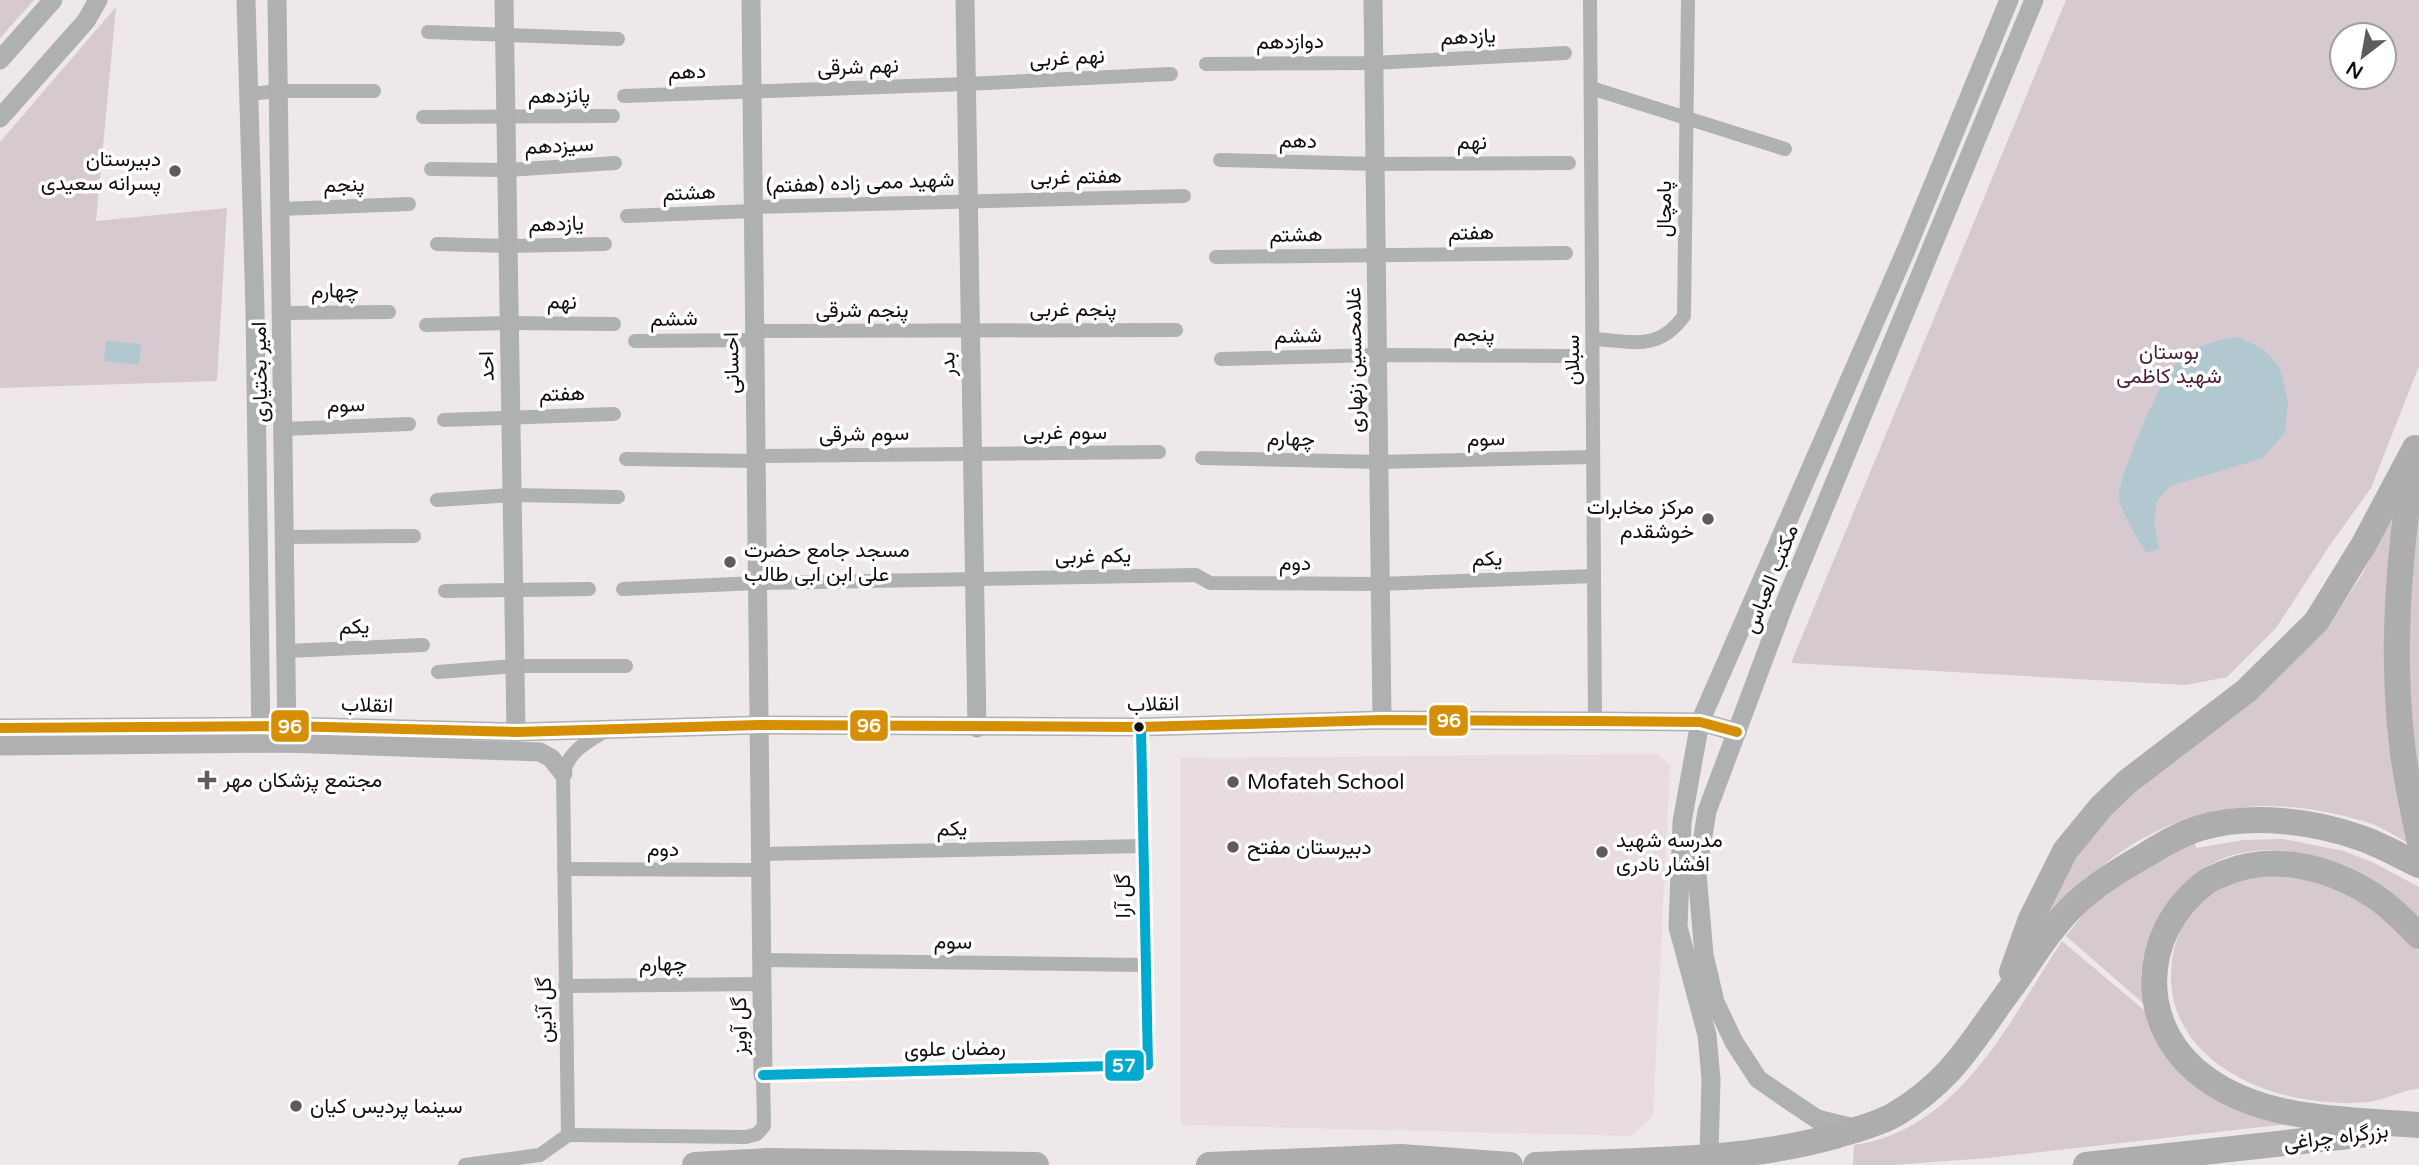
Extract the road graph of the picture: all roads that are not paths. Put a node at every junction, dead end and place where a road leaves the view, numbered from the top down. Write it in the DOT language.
graph roads {
  1 [pos="53,0"];
  2 [pos="98,0"];
  3 [pos="246,0"];
  4 [pos="277,0"];
  5 [pos="504,0"];
  6 [pos="751,0"];
  7 [pos="965,0"];
  8 [pos="1373,0"];
  9 [pos="1590,0"];
  10 [pos="1688,0"];
  11 [pos="2009,0"];
  12 [pos="2034,0"];
  13 [pos="428,32"];
  14 [pos="504,35"];
  15 [pos="618,39"];
  16 [pos="1565,53"];
  17 [pos="0,60"];
  18 [pos="1373,62"];
  19 [pos="1206,64"];
  20 [pos="1171,74"];
  21 [pos="966,84"];
  22 [pos="1591,88"];
  23 [pos="279,91"];
  24 [pos="374,91"];
  25 [pos="752,91"];
  26 [pos="248,94"];
  27 [pos="624,96"];
  28 [pos="613,116"];
  29 [pos="423,117"];
  30 [pos="506,117"];
  31 [pos="0,118"];
  32 [pos="1686,119"];
  33 [pos="1785,149"];
  34 [pos="1220,160"];
  35 [pos="615,163"];
  36 [pos="1569,163"];
  37 [pos="1375,164"];
  38 [pos="431,169"];
  39 [pos="507,170"];
  40 [pos="1184,196"];
  41 [pos="968,201"];
  42 [pos="409,204"];
  43 [pos="281,209"];
  44 [pos="753,209"];
  45 [pos="627,216"];
  46 [pos="437,244"];
  47 [pos="605,244"];
  48 [pos="508,246"];
  49 [pos="1907,248"];
  50 [pos="1566,253"];
  51 [pos="1376,255"];
  52 [pos="1216,257"];
  53 [pos="1928,257"];
  54 [pos="389,312"];
  55 [pos="282,313"];
  56 [pos="509,323"];
  57 [pos="614,324"];
  58 [pos="426,325"];
  59 [pos="1176,330"];
  60 [pos="970,331"];
  61 [pos="755,335"];
  62 [pos="1592,339"];
  63 [pos="635,341"];
  64 [pos="1377,355"];
  65 [pos="1571,356"];
  66 [pos="1221,359"];
  67 [pos="256,412"];
  68 [pos="614,414"];
  69 [pos="510,416"];
  70 [pos="283,419"];
  71 [pos="444,420"];
  72 [pos="409,424"];
  73 [pos="2417,441"];
  74 [pos="1159,452"];
  75 [pos="972,454"];
  76 [pos="1593,457"];
  77 [pos="756,458"];
  78 [pos="1202,458"];
  79 [pos="626,459"];
  80 [pos="1379,462"];
  81 [pos="512,495"];
  82 [pos="618,497"];
  83 [pos="437,500"];
  84 [pos="414,536"];
  85 [pos="285,537"];
  86 [pos="1594,576"];
  87 [pos="974,579"];
  88 [pos="757,583"];
  89 [pos="1210,583"];
  90 [pos="1381,584"];
  91 [pos="589,589"];
  92 [pos="623,589"];
  93 [pos="515,590"];
  94 [pos="445,591"];
  95 [pos="423,645"];
  96 [pos="287,651"];
  97 [pos="515,666"];
  98 [pos="626,666"];
  99 [pos="438,672"];
  100 [pos="1382,720"];
  101 [pos="1595,721"];
  102 [pos="1700,722"];
  103 [pos="759,725"];
  104 [pos="1141,727"];
  105 [pos="0,728"];
  106 [pos="977,728"];
  107 [pos="607,730"];
  108 [pos="516,732"];
  109 [pos="1737,733"];
  110 [pos="261,734"];
  111 [pos="287,735"];
  112 [pos="0,746"];
  113 [pos="563,774"];
  114 [pos="2419,839"];
  115 [pos="1144,846"];
  116 [pos="761,862"];
  117 [pos="2419,865"];
  118 [pos="564,869"];
  119 [pos="2419,936"];
  120 [pos="762,960"];
  121 [pos="1144,965"];
  122 [pos="762,984"];
  123 [pos="565,986"];
  124 [pos="2003,999"];
  125 [pos="1148,1065"];
  126 [pos="763,1075"];
  127 [pos="2419,1126"];
  128 [pos="1859,1129"];
  129 [pos="568,1135"];
  130 [pos="1709,1156"];
  131 [pos="1251,1164"];
  132 [pos="465,1165"];
  133 [pos="695,1165"];
  134 [pos="1036,1165"];
  135 [pos="1209,1165"];
  136 [pos="1510,1165"];
  137 [pos="1536,1165"];
  138 [pos="2086,1165"];
  1 -- 17 [label="street"];
  2 -- 31 [label="street"];
  3 -- 26 [label="street, امیر بختیاری"];
  4 -- 23 [label="street, امیر بختیاری"];
  5 -- 14 [label="street, احد"];
  6 -- 25 [label="street, احسانی"];
  7 -- 21 [label="street, بدر"];
  8 -- 18 [label="street, غلامحسین زنهاری"];
  9 -- 22 [label="street, سبلان"];
  10 -- 32 [label="street, پامچال"];
  11 -- 49 [label="street, مکتب العباس"];
  12 -- 53 [label="street, مکتب العباس"];
  13 -- 14 [label="street"];
  14 -- 15 [label="street"];
  14 -- 30 [label="street, احد"];
  16 -- 18 [label="street, یازدهم"];
  18 -- 19 [label="street, دوازدهم"];
  18 -- 37 [label="street, غلامحسین زنهاری"];
  20 -- 21 [label="street, نهم غربی"];
  21 -- 25 [label="street, نهم شرقی"];
  21 -- 41 [label="street, بدر"];
  22 -- 32 [label="street"];
  22 -- 62 [label="street, سبلان"];
  23 -- 24 [label="street"];
  23 -- 26 [label="street"];
  23 -- 43 [label="street, امیر بختیاری"];
  25 -- 27 [label="street, دهم"];
  25 -- 44 [label="street, احسانی"];
  26 -- 67 [label="street, امیر بختیاری"];
  28 -- 30 [label="street, پانزدهم"];
  29 -- 30 [label="street, پانزدهم"];
  30 -- 39 [label="street, احد"];
  32 -- 33 [label="street"];
  32 -- 62 [label="street, پامچال"];
  34 -- 37 [label="street, دهم"];
  35 -- 39 [label="street, سیزدهم"];
  36 -- 37 [label="street, نهم"];
  37 -- 51 [label="street, غلامحسین زنهاری"];
  38 -- 39 [label="street, سیزدهم"];
  39 -- 48 [label="street, احد"];
  40 -- 41 [label="street, هفتم غربی"];
  41 -- 44 [label="street, شهید ممی زاده (هفتم)"];
  41 -- 60 [label="street, بدر"];
  42 -- 43 [label="street, پنجم"];
  43 -- 55 [label="street, امیر بختیاری"];
  44 -- 45 [label="street, هشتم"];
  44 -- 61 [label="street, احسانی"];
  46 -- 48 [label="street"];
  47 -- 48 [label="street, یازدهم"];
  48 -- 56 [label="street, احد"];
  49 -- 53 [label="street"];
  49 -- 102 [label="street, مکتب العباس"];
  50 -- 51 [label="street, هفتم"];
  51 -- 52 [label="street, هشتم"];
  51 -- 64 [label="street, غلامحسین زنهاری"];
  53 -- 109 [label="street, مکتب العباس"];
  54 -- 55 [label="street, چهارم"];
  55 -- 70 [label="street, امیر بختیاری"];
  56 -- 57 [label="street, نهم"];
  56 -- 58 [label="street"];
  56 -- 69 [label="street, احد"];
  59 -- 60 [label="street, پنجم غربی"];
  60 -- 61 [label="street, پنجم شرقی"];
  60 -- 75 [label="street, بدر"];
  61 -- 63 [label="street, ششم"];
  61 -- 77 [label="street, احسانی"];
  62 -- 76 [label="street, سبلان"];
  64 -- 65 [label="street, پنجم"];
  64 -- 66 [label="street, ششم"];
  64 -- 80 [label="street, غلامحسین زنهاری"];
  67 -- 70 [label="street"];
  67 -- 110 [label="street, امیر بختیاری"];
  68 -- 69 [label="street, هفتم"];
  69 -- 71 [label="street"];
  69 -- 81 [label="street, احد"];
  70 -- 72 [label="street, سوم"];
  70 -- 85 [label="street, امیر بختیاری"];
  73 -- 114 [label="highway"];
  73 -- 124 [label="highway"];
  74 -- 75 [label="street, سوم غربی"];
  75 -- 77 [label="street, سوم شرقی"];
  75 -- 87 [label="street, بدر"];
  76 -- 80 [label="street, سوم"];
  76 -- 86 [label="street, سبلان"];
  77 -- 79 [label="street"];
  77 -- 88 [label="street, احسانی"];
  78 -- 80 [label="street, چهارم"];
  80 -- 90 [label="street, غلامحسین زنهاری"];
  81 -- 82 [label="street"];
  81 -- 83 [label="street"];
  81 -- 93 [label="street, احد"];
  84 -- 85 [label="street"];
  85 -- 96 [label="street, امیر بختیاری"];
  86 -- 90 [label="street, یکم"];
  86 -- 101 [label="street, سبلان"];
  87 -- 88 [label="street, یکم غربی"];
  87 -- 89 [label="street, یکم غربی"];
  87 -- 106 [label="street, بدر"];
  88 -- 92 [label="street"];
  88 -- 103 [label="street, احسانی"];
  89 -- 90 [label="street, دوم"];
  90 -- 100 [label="street, غلامحسین زنهاری"];
  91 -- 93 [label="street"];
  93 -- 94 [label="street"];
  93 -- 97 [label="street, احد"];
  95 -- 96 [label="street, یکم"];
  96 -- 111 [label="street, امیر بختیاری"];
  97 -- 98 [label="street"];
  97 -- 99 [label="street"];
  97 -- 108 [label="street, احد"];
  100 -- 101 [label="street, انقلاب"];
  100 -- 104 [label="street, انقلاب"];
  101 -- 102 [label="street, انقلاب"];
  102 -- 109 [label="street, انقلاب"];
  102 -- 130 [label="street, مکتب العباس"];
  103 -- 106 [label="street, انقلاب"];
  103 -- 107 [label="street, انقلاب"];
  103 -- 116 [label="street, گل آویز"];
  104 -- 106 [label="street, انقلاب"];
  104 -- 115 [label="street, گل آرا"];
  105 -- 110 [label="street, انقلاب"];
  107 -- 108 [label="street, انقلاب"];
  107 -- 113 [label="street"];
  108 -- 111 [label="street, انقلاب"];
  109 -- 128 [label="street, مکتب العباس"];
  110 -- 111 [label="street, انقلاب"];
  110 -- 112 [label="street, انقلاب"];
  111 -- 113 [label="street, انقلاب"];
  113 -- 118 [label="street, گل آذین"];
  115 -- 116 [label="street, یکم"];
  115 -- 121 [label="street, گل آرا"];
  116 -- 118 [label="street, دوم"];
  116 -- 120 [label="street, گل آویز"];
  117 -- 124 [label="highway"];
  118 -- 123 [label="street, گل آذین"];
  119 -- 127 [label="highway"];
  120 -- 121 [label="street, سوم"];
  120 -- 122 [label="street, گل آویز"];
  121 -- 125 [label="street, گل آرا"];
  122 -- 123 [label="street, چهارم"];
  122 -- 126 [label="street, گل آویز"];
  123 -- 129 [label="street, گل آذین"];
  124 -- 128 [label="highway"];
  125 -- 126 [label="street, رمضان علوی"];
  126 -- 129 [label="street, گل آویز"];
  127 -- 138 [label="highway, بزرگراه چراغی"];
  128 -- 130 [label="highway"];
  129 -- 132 [label="street"];
  130 -- 137 [label="highway"];
  131 -- 135 [label="highway"];
  131 -- 136 [label="highway"];
  133 -- 134 [label="highway"];
}
